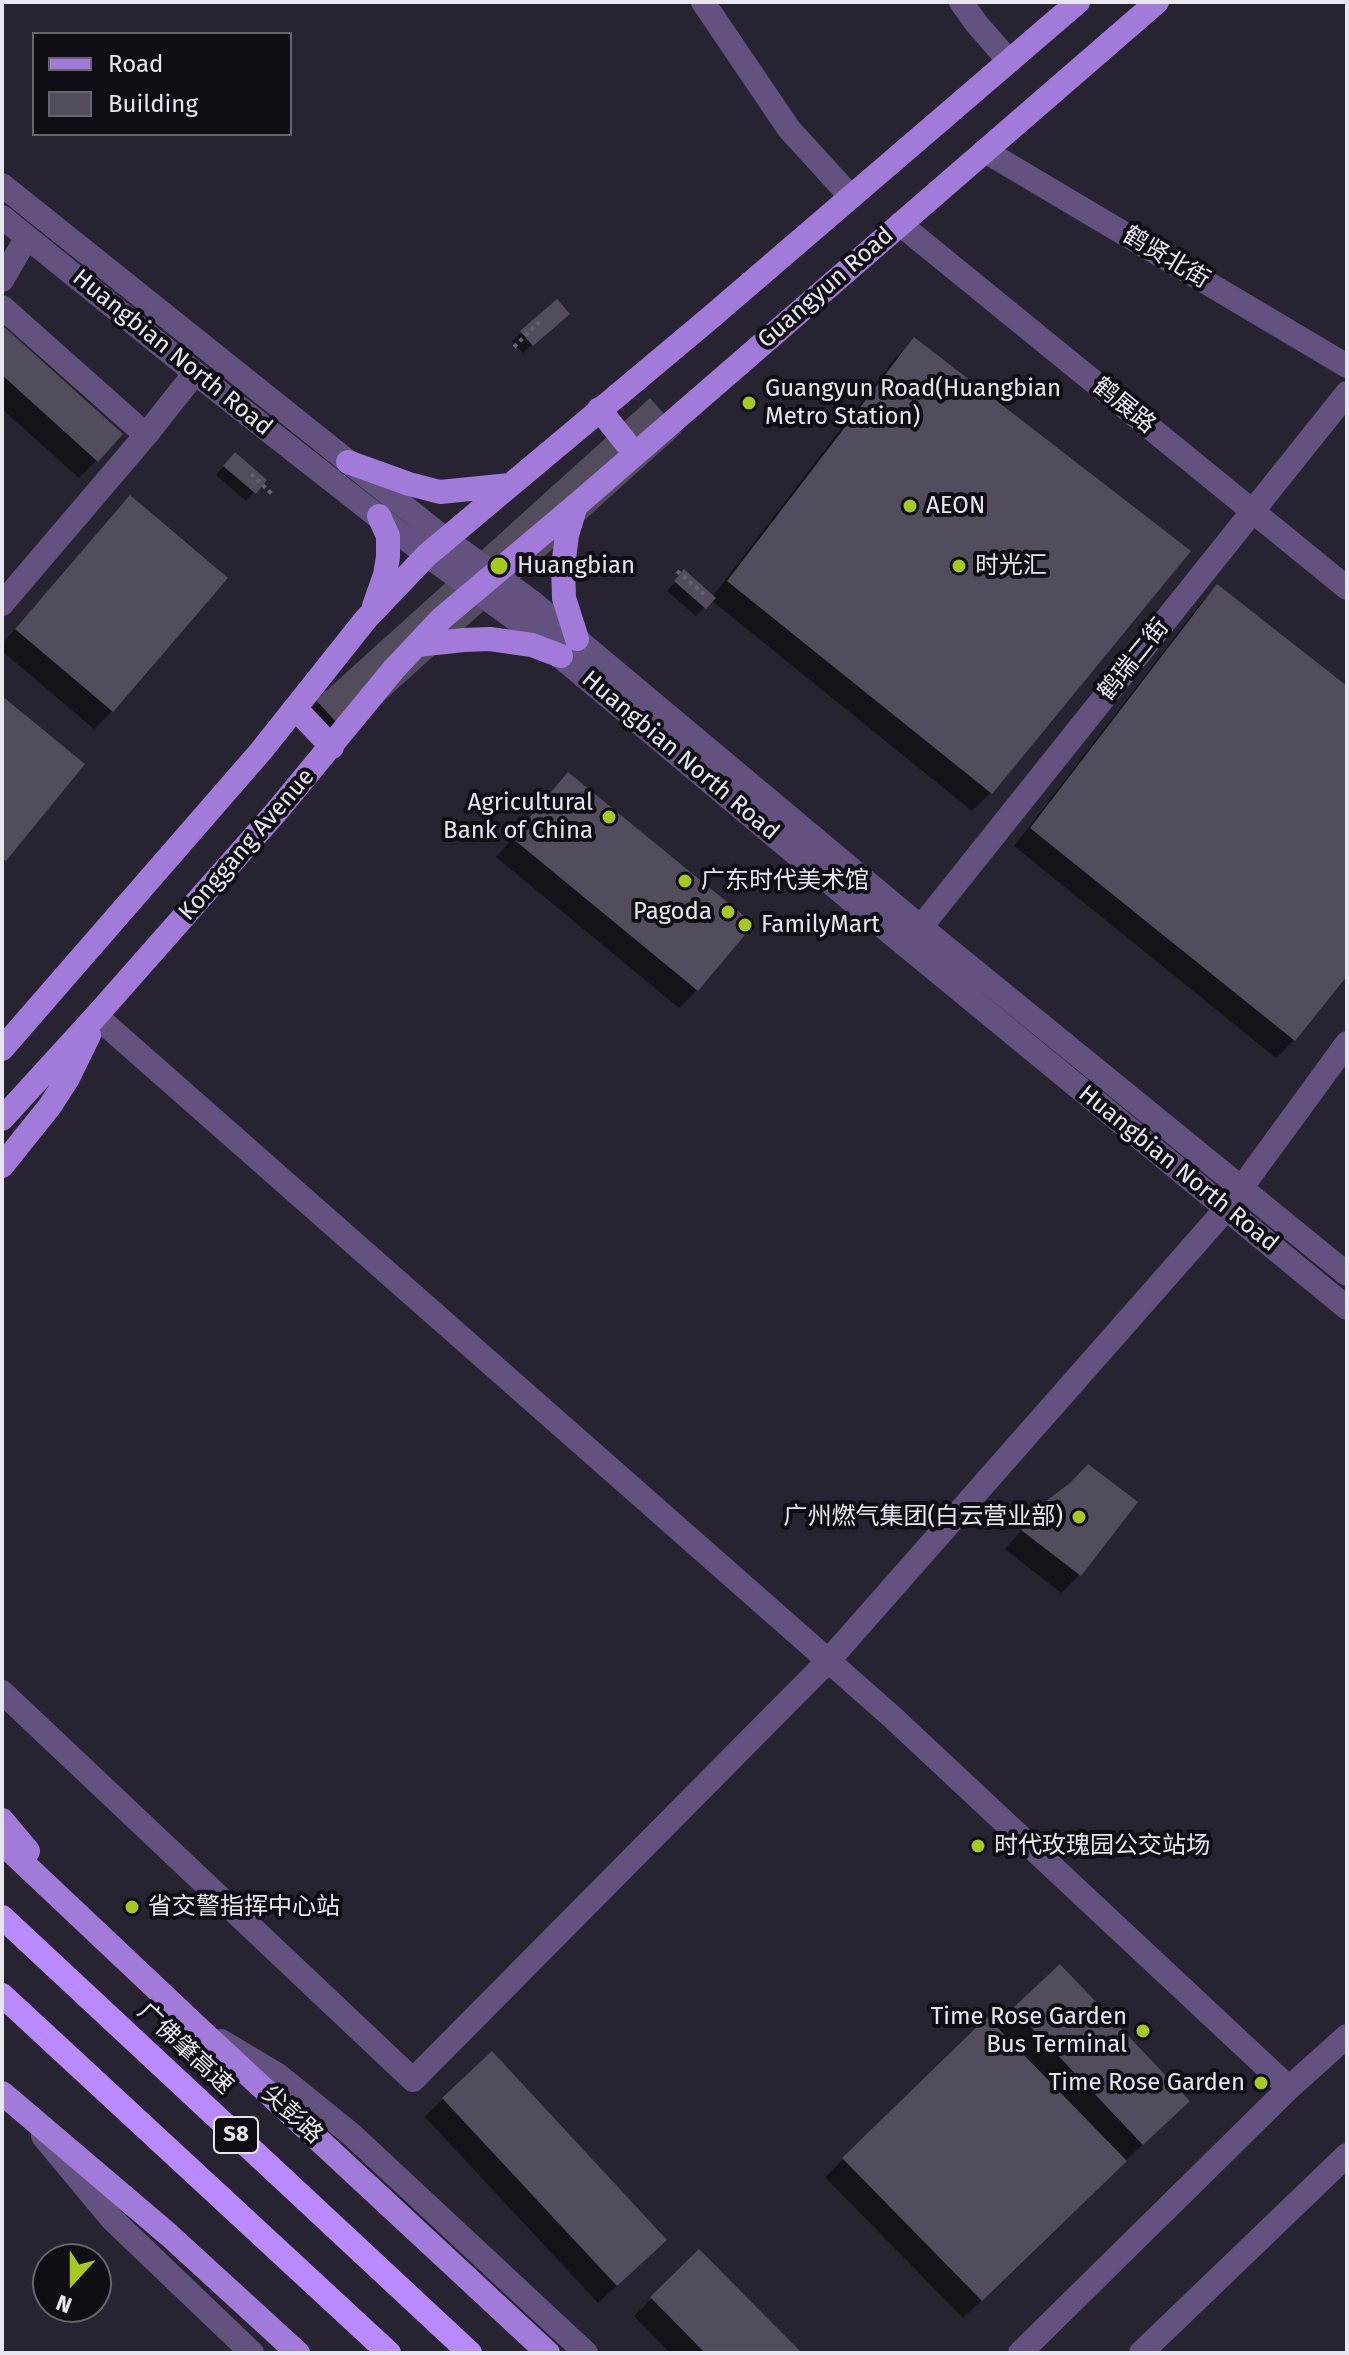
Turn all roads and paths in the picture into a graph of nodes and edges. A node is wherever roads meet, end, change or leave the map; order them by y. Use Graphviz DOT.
graph roads {
  1 [pos="703,2"];
  2 [pos="961,2"];
  3 [pos="1078,2"];
  4 [pos="1157,2"];
  5 [pos="1009,61"];
  6 [pos="985,151"];
  7 [pos="2,185"];
  8 [pos="851,197"];
  9 [pos="2,217"];
  10 [pos="900,224"];
  11 [pos="27,237"];
  12 [pos="2,280"];
  13 [pos="2,307"];
  14 [pos="542,319"];
  15 [pos="514,347"];
  16 [pos="1347,366"];
  17 [pos="195,373"];
  18 [pos="1347,393"];
  19 [pos="599,409"];
  20 [pos="146,435"];
  21 [pos="635,454"];
  22 [pos="348,462"];
  23 [pos="251,474"];
  24 [pos="510,485"];
  25 [pos="272,494"];
  26 [pos="576,505"];
  27 [pos="1253,511"];
  28 [pos="379,516"];
  29 [pos="436,547"];
  30 [pos="677,571"];
  31 [pos="485,582"];
  32 [pos="1347,588"];
  33 [pos="704,594"];
  34 [pos="2,604"];
  35 [pos="372,612"];
  36 [pos="417,645"];
  37 [pos="569,648"];
  38 [pos="295,708"];
  39 [pos="332,747"];
  40 [pos="921,927"];
  41 [pos="59,984"];
  42 [pos="96,1016"];
  43 [pos="2,1025"];
  44 [pos="1347,1043"];
  45 [pos="2,1049"];
  46 [pos="1113,1084"];
  47 [pos="1098,1103"];
  48 [pos="2,1119"];
  49 [pos="2,1166"];
  50 [pos="1242,1188"];
  51 [pos="1226,1209"];
  52 [pos="1347,1274"];
  53 [pos="1347,1308"];
  54 [pos="829,1660"];
  55 [pos="2,1692"];
  56 [pos="2,1820"];
  57 [pos="2,1843"];
  58 [pos="59,1895"];
  59 [pos="2,1917"];
  60 [pos="2,1995"];
  61 [pos="196,2026"];
  62 [pos="1347,2036"];
  63 [pos="1289,2088"];
  64 [pos="2,2093"];
  65 [pos="27,2116"];
  66 [pos="1347,2155"];
  67 [pos="252,2353"];
  68 [pos="298,2353"];
  69 [pos="389,2353"];
  70 [pos="470,2353"];
  71 [pos="548,2353"];
  72 [pos="586,2353"];
  73 [pos="1020,2353"];
  74 [pos="1141,2353"];
  1 -- 8 [label="street"];
  2 -- 5 [label="street"];
  3 -- 5 [label="main road"];
  4 -- 6 [label="main road, Guangyun Road"];
  5 -- 8 [label="main road"];
  6 -- 10 [label="main road, Guangyun Road"];
  6 -- 16 [label="street, 鹤贤北街"];
  7 -- 22 [label="street, Huangbian North Road"];
  8 -- 19 [label="main road"];
  9 -- 11 [label="street, Huangbian North Road"];
  10 -- 21 [label="main road, Guangyun Road"];
  10 -- 27 [label="street, 鹤展路"];
  11 -- 12 [label="street"];
  11 -- 17 [label="street, Huangbian North Road"];
  13 -- 20 [label="street"];
  14 -- 15 [label="path"];
  17 -- 20 [label="street"];
  17 -- 28 [label="street, Huangbian North Road"];
  18 -- 27 [label="street, 鹤瑞二街"];
  19 -- 21 [label="main road"];
  19 -- 24 [label="main road"];
  20 -- 34 [label="street"];
  21 -- 26 [label="main road, Guangyun Road"];
  22 -- 24 [label="main road"];
  22 -- 29 [label="street, Huangbian North Road"];
  23 -- 25 [label="path"];
  24 -- 29 [label="main road"];
  26 -- 31 [label="main road, Guangyun Road"];
  26 -- 37 [label="main road"];
  27 -- 32 [label="street, 鹤展路"];
  27 -- 40 [label="street, 鹤瑞二街"];
  28 -- 29 [label="street, Huangbian North Road"];
  28 -- 35 [label="main road"];
  29 -- 31 [label="street, Huangbian North Road"];
  29 -- 35 [label="main road"];
  30 -- 33 [label="path"];
  31 -- 36 [label="main road, Konggang Avenue"];
  31 -- 37 [label="street, Huangbian North Road"];
  35 -- 38 [label="main road"];
  36 -- 37 [label="main road"];
  36 -- 39 [label="main road, Konggang Avenue"];
  37 -- 40 [label="street, Huangbian North Road"];
  37 -- 47 [label="street, Huangbian North Road"];
  38 -- 39 [label="main road"];
  38 -- 41 [label="main road"];
  39 -- 42 [label="main road, Konggang Avenue"];
  40 -- 46 [label="street, Huangbian North Road"];
  41 -- 43 [label="main road"];
  41 -- 45 [label="main road"];
  42 -- 48 [label="main road, Konggang Avenue"];
  42 -- 49 [label="main road"];
  42 -- 54 [label="street"];
  44 -- 50 [label="street"];
  46 -- 47 [label="street"];
  46 -- 50 [label="street, Huangbian North Road"];
  47 -- 51 [label="street, Huangbian North Road"];
  50 -- 51 [label="street"];
  50 -- 52 [label="street, Huangbian North Road"];
  51 -- 53 [label="street, Huangbian North Road"];
  51 -- 54 [label="street"];
  54 -- 55 [label="street"];
  54 -- 63 [label="street"];
  56 -- 58 [label="main road"];
  57 -- 58 [label="main road, 尖彭路"];
  58 -- 61 [label="main road, 尖彭路"];
  59 -- 70 [label="highway, 广佛肇高速 / S8"];
  60 -- 69 [label="highway, S8"];
  61 -- 71 [label="main road, 尖彭路"];
  61 -- 72 [label="street"];
  62 -- 63 [label="street"];
  63 -- 73 [label="street"];
  64 -- 65 [label="main road"];
  65 -- 67 [label="street"];
  65 -- 68 [label="main road"];
  66 -- 74 [label="street"];
}
